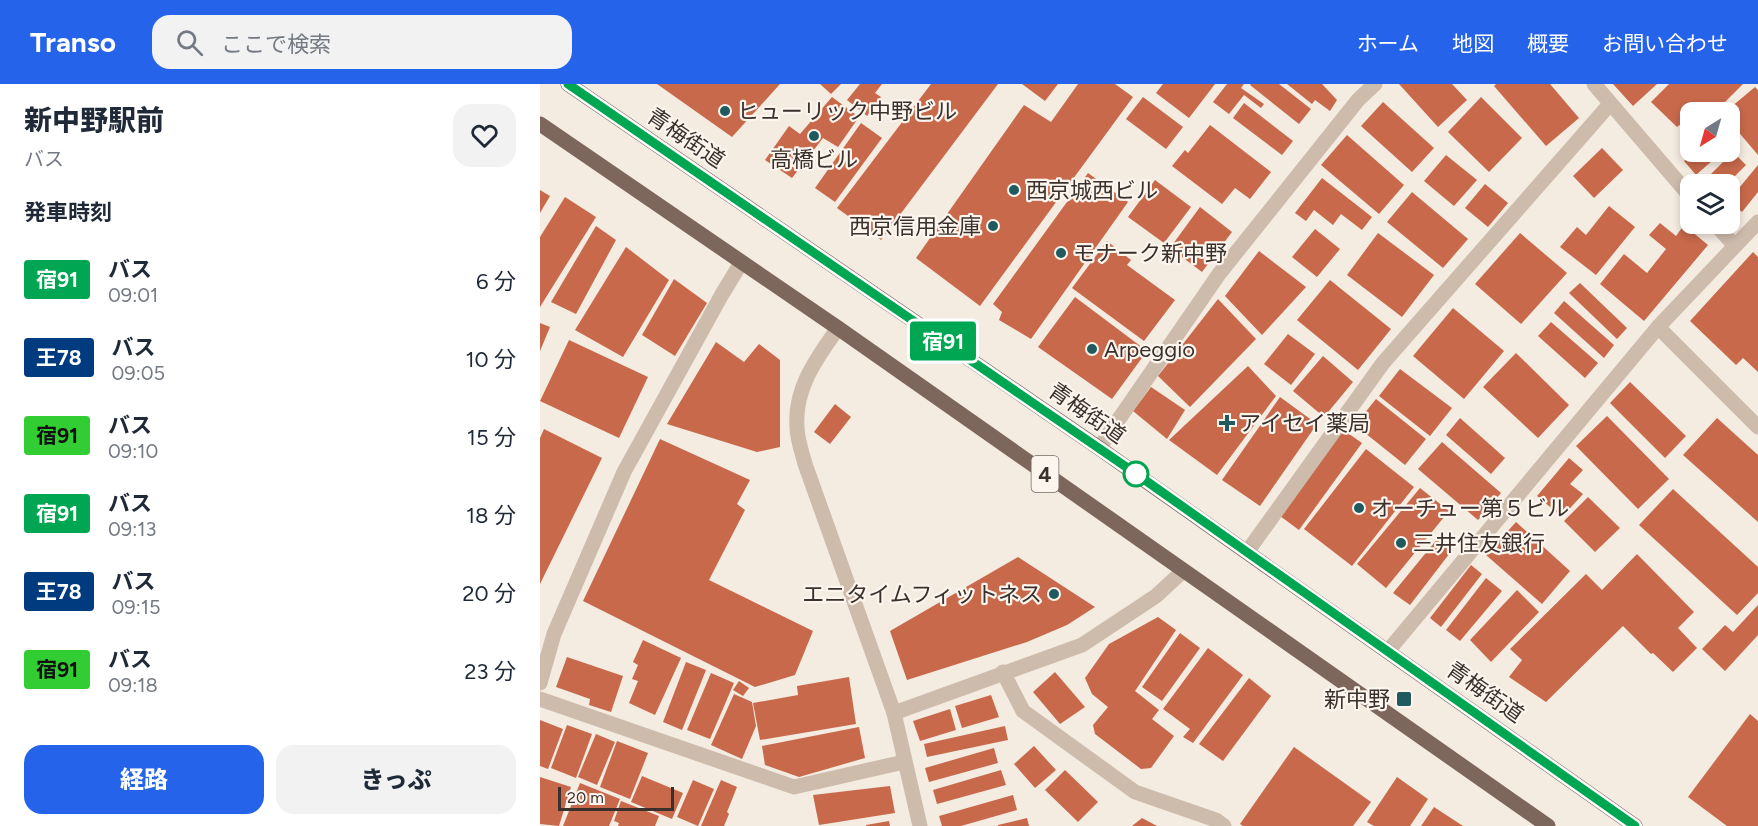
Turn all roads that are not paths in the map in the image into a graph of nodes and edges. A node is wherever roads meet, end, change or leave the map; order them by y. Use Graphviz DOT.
graph roads {
  1 [pos="568,84"];
  2 [pos="1375,84"];
  3 [pos="1594,84"];
  4 [pos="1610,104"];
  5 [pos="540,124"];
  6 [pos="1680,184"];
  7 [pos="1758,222"];
  8 [pos="1724,234"];
  9 [pos="1735,246"];
  10 [pos="741,263"];
  11 [pos="1658,327"];
  12 [pos="838,328"];
  13 [pos="1758,427"];
  14 [pos="1099,448"];
  15 [pos="1247,552"];
  16 [pos="1183,571"];
  17 [pos="1388,651"];
  18 [pos="1003,672"];
  19 [pos="540,683"];
  20 [pos="540,699"];
  21 [pos="894,713"];
  22 [pos="904,762"];
  23 [pos="920,826"];
  24 [pos="1224,826"];
  25 [pos="1548,826"];
  26 [pos="1635,826"];
  1 -- 14 [label="main road, 青梅街道 / 4"];
  2 -- 14 [label="street"];
  3 -- 4 [label="street"];
  4 -- 6 [label="street"];
  4 -- 15 [label="street"];
  5 -- 10 [label="main road, 4"];
  7 -- 9 [label="street"];
  8 -- 9 [label="street"];
  9 -- 11 [label="street"];
  10 -- 12 [label="main road, 4"];
  10 -- 19 [label="street"];
  11 -- 13 [label="street"];
  11 -- 17 [label="street"];
  12 -- 16 [label="main road, 4"];
  12 -- 21 [label="street"];
  14 -- 15 [label="main road, 青梅街道 / 4"];
  15 -- 17 [label="main road, 青梅街道 / 4"];
  16 -- 18 [label="street"];
  16 -- 25 [label="main road, 4"];
  17 -- 26 [label="main road, 青梅街道 / 4"];
  18 -- 21 [label="street"];
  18 -- 24 [label="street"];
  20 -- 22 [label="street"];
  21 -- 22 [label="street"];
  22 -- 23 [label="street"];
}
